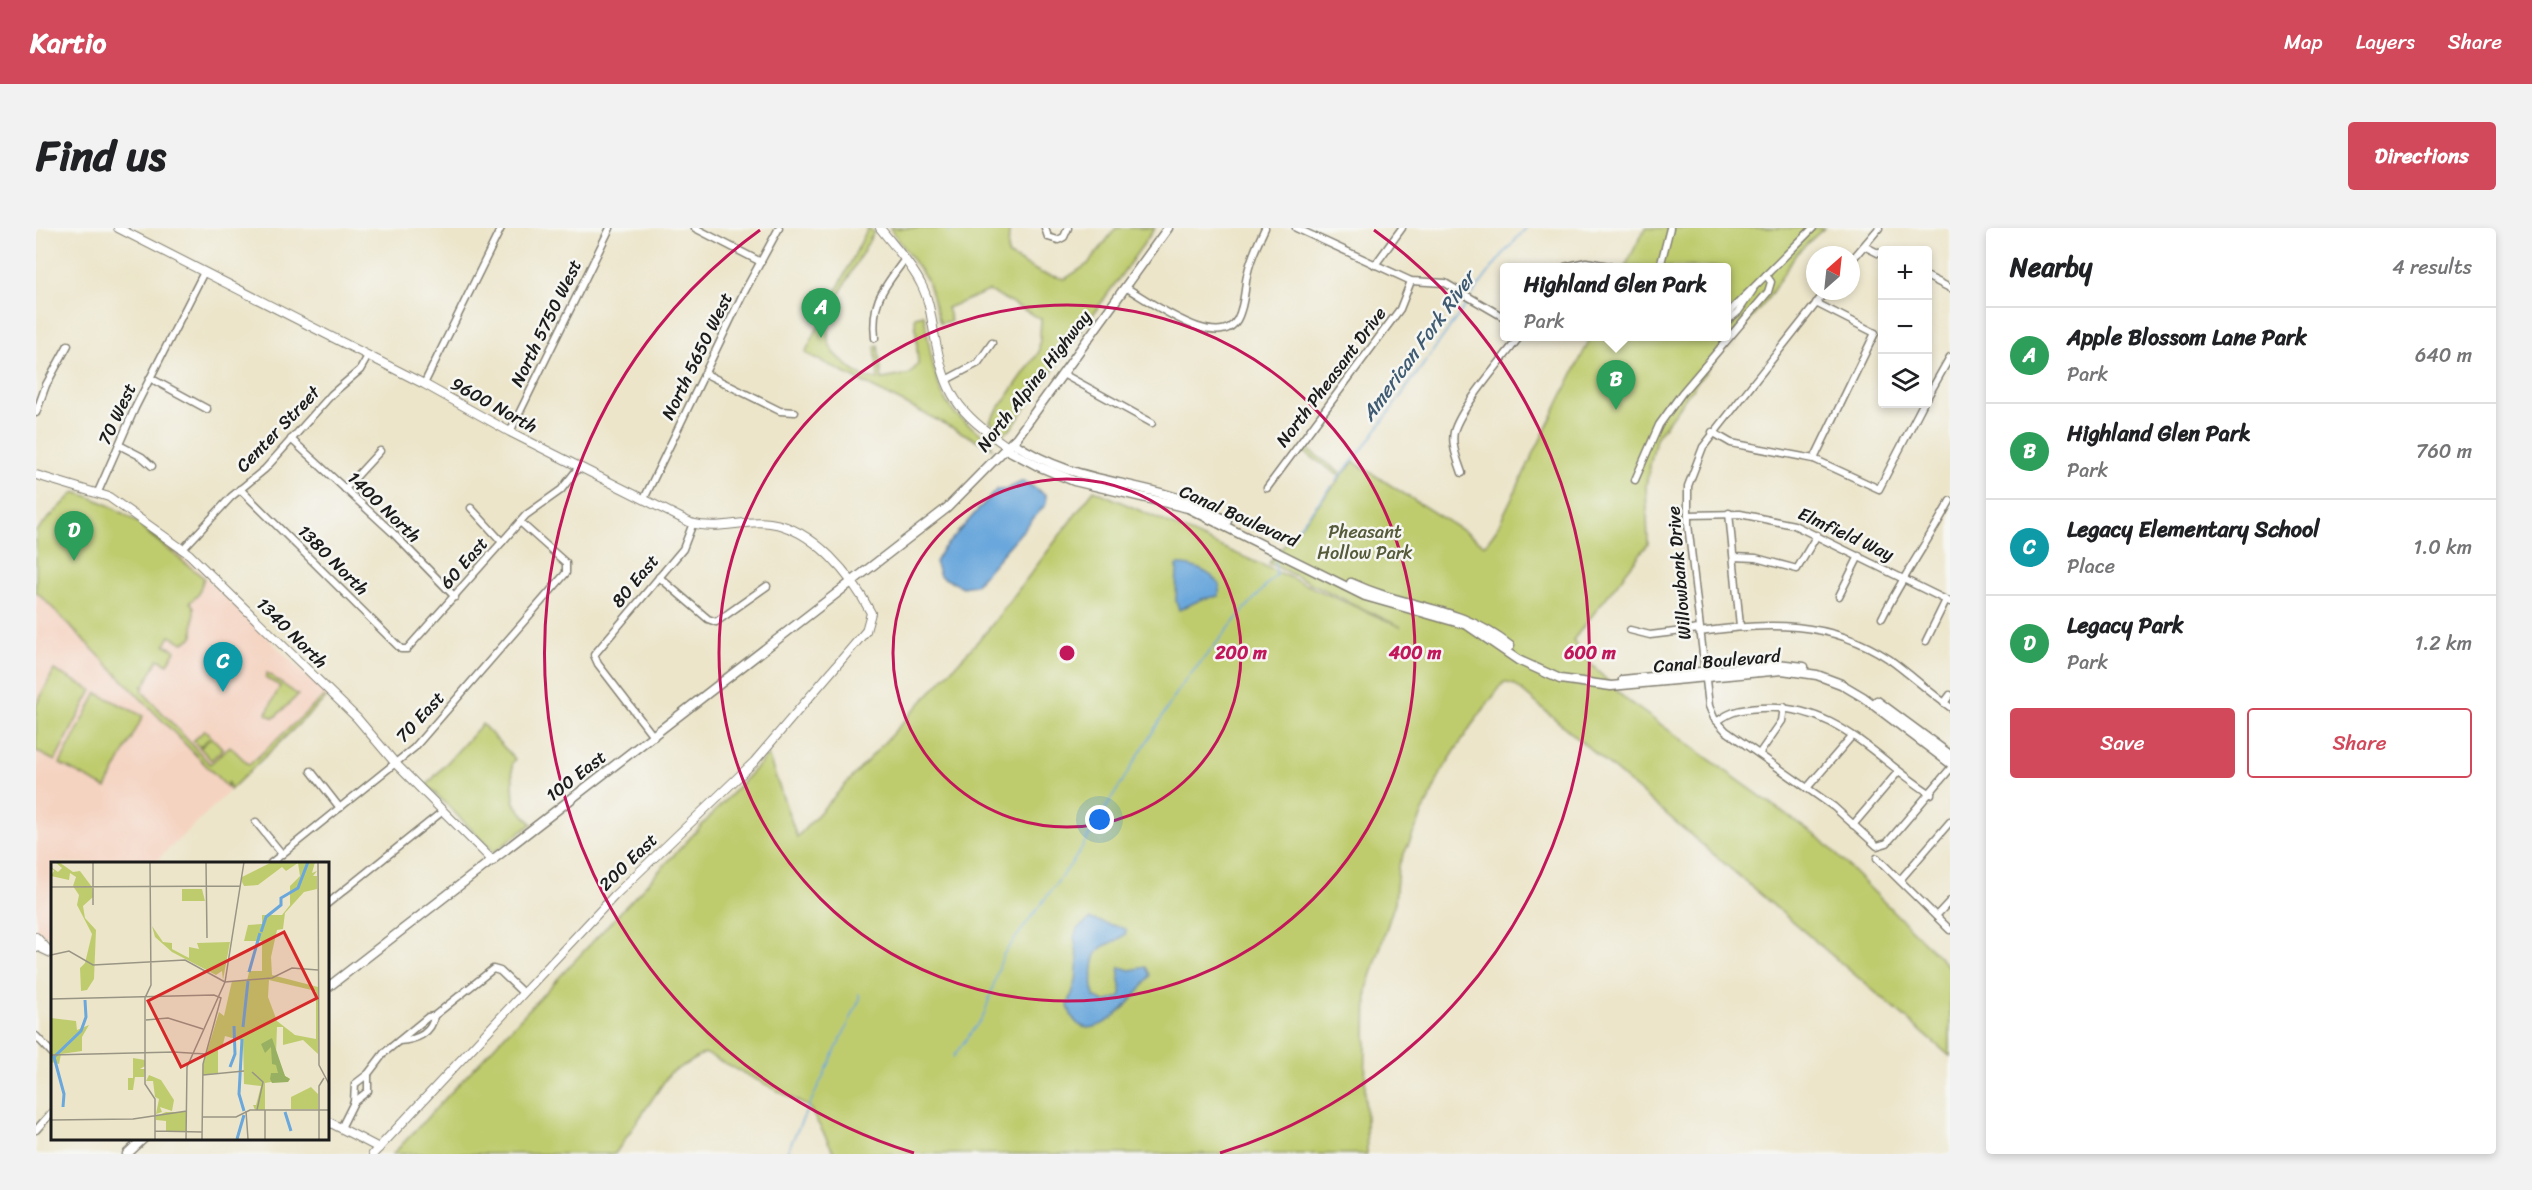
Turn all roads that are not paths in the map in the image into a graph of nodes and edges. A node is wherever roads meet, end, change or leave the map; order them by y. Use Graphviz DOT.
graph roads {
  1 [pos="118,228"];
  2 [pos="501,228"];
  3 [pos="610,228"];
  4 [pos="696,228"];
  5 [pos="779,228"];
  6 [pos="880,228"];
  7 [pos="1045,228"];
  8 [pos="1068,228"];
  9 [pos="1168,228"];
  10 [pos="1265,228"];
  11 [pos="1296,228"];
  12 [pos="1402,228"];
  13 [pos="1670,228"];
  14 [pos="1813,228"];
  15 [pos="1879,228"];
  16 [pos="1864,246"];
  17 [pos="1860,251"];
  18 [pos="1878,253"];
  19 [pos="1664,255"];
  20 [pos="905,259"];
  21 [pos="761,262"];
  22 [pos="1661,263"];
  23 [pos="1665,263"];
  24 [pos="1374,265"];
  25 [pos="204,272"];
  26 [pos="1766,275"];
  27 [pos="1932,279"];
  28 [pos="1411,280"];
  29 [pos="1125,287"];
  30 [pos="1950,288"];
  31 [pos="1753,289"];
  32 [pos="1818,300"];
  33 [pos="1816,303"];
  34 [pos="1731,310"];
  35 [pos="1500,315"];
  36 [pos="1731,317"];
  37 [pos="1731,335"];
  38 [pos="875,338"];
  39 [pos="1516,341"];
  40 [pos="1726,341"];
  41 [pos="992,344"];
  42 [pos="68,345"];
  43 [pos="368,356"];
  44 [pos="1950,357"];
  45 [pos="706,374"];
  46 [pos="1063,374"];
  47 [pos="150,378"];
  48 [pos="945,380"];
  49 [pos="424,384"];
  50 [pos="1932,389"];
  51 [pos="1921,408"];
  52 [pos="207,409"];
  53 [pos="795,412"];
  54 [pos="36,413"];
  55 [pos="1152,423"];
  56 [pos="510,432"];
  57 [pos="1712,432"];
  58 [pos="291,439"];
  59 [pos="119,445"];
  60 [pos="1009,446"];
  61 [pos="380,451"];
  62 [pos="1814,459"];
  63 [pos="152,466"];
  64 [pos="579,467"];
  65 [pos="1462,473"];
  66 [pos="36,475"];
  67 [pos="1635,480"];
  68 [pos="1267,488"];
  69 [pos="240,489"];
  70 [pos="345,489"];
  71 [pos="98,492"];
  72 [pos="644,499"];
  73 [pos="1950,501"];
  74 [pos="471,508"];
  75 [pos="1729,513"];
  76 [pos="1688,515"];
  77 [pos="520,522"];
  78 [pos="693,523"];
  79 [pos="1817,535"];
  80 [pos="502,542"];
  81 [pos="183,549"];
  82 [pos="1859,556"];
  83 [pos="1734,557"];
  84 [pos="659,577"];
  85 [pos="1903,578"];
  86 [pos="767,586"];
  87 [pos="849,587"];
  88 [pos="1839,596"];
  89 [pos="455,597"];
  90 [pos="1948,601"];
  91 [pos="1882,618"];
  92 [pos="1740,626"];
  93 [pos="1630,630"];
  94 [pos="1699,631"];
  95 [pos="1926,641"];
  96 [pos="407,649"];
  97 [pos="1705,674"];
  98 [pos="1950,695"];
  99 [pos="1944,703"];
  100 [pos="1784,707"];
  101 [pos="1950,707"];
  102 [pos="1718,721"];
  103 [pos="1852,736"];
  104 [pos="654,737"];
  105 [pos="1759,754"];
  106 [pos="1950,755"];
  107 [pos="1950,763"];
  108 [pos="396,764"];
  109 [pos="1950,769"];
  110 [pos="311,771"];
  111 [pos="1898,772"];
  112 [pos="1807,788"];
  113 [pos="1931,794"];
  114 [pos="340,808"];
  115 [pos="443,811"];
  116 [pos="256,822"];
  117 [pos="1949,824"];
  118 [pos="1853,825"];
  119 [pos="282,854"];
  120 [pos="1877,858"];
  121 [pos="493,861"];
  122 [pos="272,862"];
  123 [pos="1900,880"];
  124 [pos="1950,901"];
  125 [pos="328,903"];
  126 [pos="1936,916"];
  127 [pos="1950,930"];
  128 [pos="36,937"];
  129 [pos="36,946"];
  130 [pos="51,952"];
  131 [pos="328,987"];
  132 [pos="523,993"];
  133 [pos="434,1016"];
  134 [pos="36,1036"];
  135 [pos="399,1041"];
  136 [pos="51,1052"];
  137 [pos="368,1074"];
  138 [pos="354,1102"];
  139 [pos="51,1113"];
  140 [pos="328,1122"];
  141 [pos="341,1128"];
  142 [pos="36,1130"];
  143 [pos="142,1139"];
  144 [pos="376,1151"];
  145 [pos="127,1154"];
  1 -- 25 [label="street, 9600 North"];
  2 -- 49 [label="street"];
  3 -- 56 [label="street, North 5750 West"];
  4 -- 21 [label="street"];
  5 -- 21 [label="street, North 5650 West"];
  6 -- 20 [label="street"];
  7 -- 8 [label="street"];
  9 -- 29 [label="main road, North Alpine Highway"];
  10 -- 29 [label="street"];
  11 -- 24 [label="street"];
  12 -- 24 [label="street"];
  13 -- 19 [label="street"];
  14 -- 26 [label="street"];
  15 -- 16 [label="street"];
  16 -- 17 [label="street"];
  16 -- 18 [label="street"];
  19 -- 22 [label="street"];
  19 -- 23 [label="street"];
  20 -- 38 [label="street"];
  20 -- 48 [label="street"];
  21 -- 45 [label="street, North 5650 West"];
  24 -- 28 [label="street"];
  25 -- 43 [label="street, 9600 North"];
  25 -- 47 [label="street, 70 West"];
  26 -- 31 [label="street"];
  26 -- 37 [label="street"];
  27 -- 30 [label="street"];
  28 -- 35 [label="street"];
  28 -- 68 [label="street, North Pheasant Drive"];
  29 -- 46 [label="main road, North Alpine Highway"];
  31 -- 34 [label="street"];
  31 -- 36 [label="street"];
  32 -- 33 [label="street, Willowbank Drive"];
  33 -- 57 [label="street, Willowbank Drive"];
  33 -- 62 [label="street"];
  39 -- 65 [label="street"];
  40 -- 67 [label="street"];
  41 -- 48 [label="street"];
  42 -- 54 [label="street"];
  43 -- 49 [label="street, 9600 North"];
  43 -- 58 [label="street, Center Street"];
  44 -- 50 [label="street"];
  45 -- 53 [label="street"];
  45 -- 72 [label="street, North 5650 West"];
  46 -- 55 [label="street"];
  46 -- 60 [label="main road, North Alpine Highway"];
  47 -- 52 [label="street"];
  47 -- 59 [label="street, 70 West"];
  48 -- 60 [label="street"];
  49 -- 56 [label="street, 9600 North"];
  51 -- 62 [label="street"];
  56 -- 64 [label="street, 9600 North"];
  57 -- 62 [label="street"];
  57 -- 76 [label="street, Willowbank Drive"];
  58 -- 69 [label="street, Center Street"];
  58 -- 70 [label="street, 1400 North"];
  59 -- 63 [label="street"];
  59 -- 71 [label="street, 70 West"];
  60 -- 87 [label="main road, North Alpine Highway"];
  60 -- 97 [label="main road, Canal Boulevard"];
  61 -- 70 [label="street"];
  64 -- 72 [label="street, 9600 North"];
  64 -- 77 [label="street, 60 East"];
  66 -- 71 [label="street, 1340 North"];
  69 -- 81 [label="street, Center Street"];
  69 -- 96 [label="street, 1380 North"];
  70 -- 89 [label="street, 1400 North"];
  71 -- 81 [label="street, 1340 North"];
  72 -- 78 [label="street, 9600 North"];
  73 -- 85 [label="street"];
  74 -- 80 [label="street"];
  75 -- 76 [label="street, Elmfield Way"];
  75 -- 79 [label="street, Elmfield Way"];
  75 -- 83 [label="street"];
  76 -- 94 [label="street, Willowbank Drive"];
  77 -- 80 [label="street, 60 East"];
  77 -- 108 [label="street, 70 East"];
  78 -- 84 [label="street, 80 East"];
  78 -- 87 [label="street, 9600 North"];
  79 -- 82 [label="street, Elmfield Way"];
  79 -- 83 [label="street"];
  80 -- 89 [label="street, 60 East"];
  81 -- 108 [label="street, 1340 North"];
  82 -- 85 [label="street, Elmfield Way"];
  82 -- 88 [label="street"];
  83 -- 92 [label="street"];
  84 -- 86 [label="street"];
  84 -- 104 [label="street, 80 East"];
  85 -- 90 [label="street, Elmfield Way"];
  85 -- 91 [label="street"];
  87 -- 104 [label="main road, 100 East"];
  87 -- 132 [label="street, 200 East"];
  89 -- 96 [label="street, 60 East"];
  90 -- 95 [label="street"];
  92 -- 94 [label="street"];
  92 -- 99 [label="street"];
  93 -- 94 [label="street"];
  94 -- 97 [label="street, Willowbank Drive"];
  97 -- 102 [label="street, Willowbank Drive"];
  97 -- 106 [label="main road, Canal Boulevard"];
  97 -- 107 [label="main road, Canal Boulevard"];
  98 -- 99 [label="street"];
  99 -- 101 [label="street"];
  100 -- 102 [label="street"];
  100 -- 103 [label="street"];
  100 -- 105 [label="street"];
  102 -- 105 [label="street, Willowbank Drive"];
  103 -- 111 [label="street"];
  103 -- 112 [label="street"];
  104 -- 121 [label="main road, 100 East"];
  105 -- 112 [label="street, Willowbank Drive"];
  108 -- 114 [label="street, 70 East"];
  108 -- 115 [label="street, 1340 North"];
  109 -- 113 [label="street"];
  110 -- 114 [label="street"];
  111 -- 113 [label="street"];
  111 -- 118 [label="street"];
  112 -- 118 [label="street, Willowbank Drive"];
  113 -- 118 [label="street, Willowbank Drive"];
  114 -- 119 [label="street, 70 East"];
  115 -- 121 [label="street, 1340 North"];
  115 -- 125 [label="street"];
  116 -- 119 [label="street"];
  117 -- 123 [label="street"];
  119 -- 122 [label="street, 70 East"];
  120 -- 123 [label="street"];
  121 -- 131 [label="main road, 100 East"];
  123 -- 126 [label="street"];
  124 -- 126 [label="street"];
  126 -- 127 [label="street"];
  128 -- 130 [label="street"];
  129 -- 130 [label="street"];
  132 -- 133 [label="street"];
  132 -- 144 [label="street, 200 East"];
  133 -- 135 [label="street"];
  133 -- 135 [label="street"];
  134 -- 136 [label="street"];
  135 -- 137 [label="street"];
  137 -- 138 [label="street"];
  137 -- 138 [label="street"];
  138 -- 141 [label="street"];
  139 -- 142 [label="street"];
  140 -- 141 [label="street"];
  141 -- 144 [label="street"];
  143 -- 145 [label="main road"];
}
